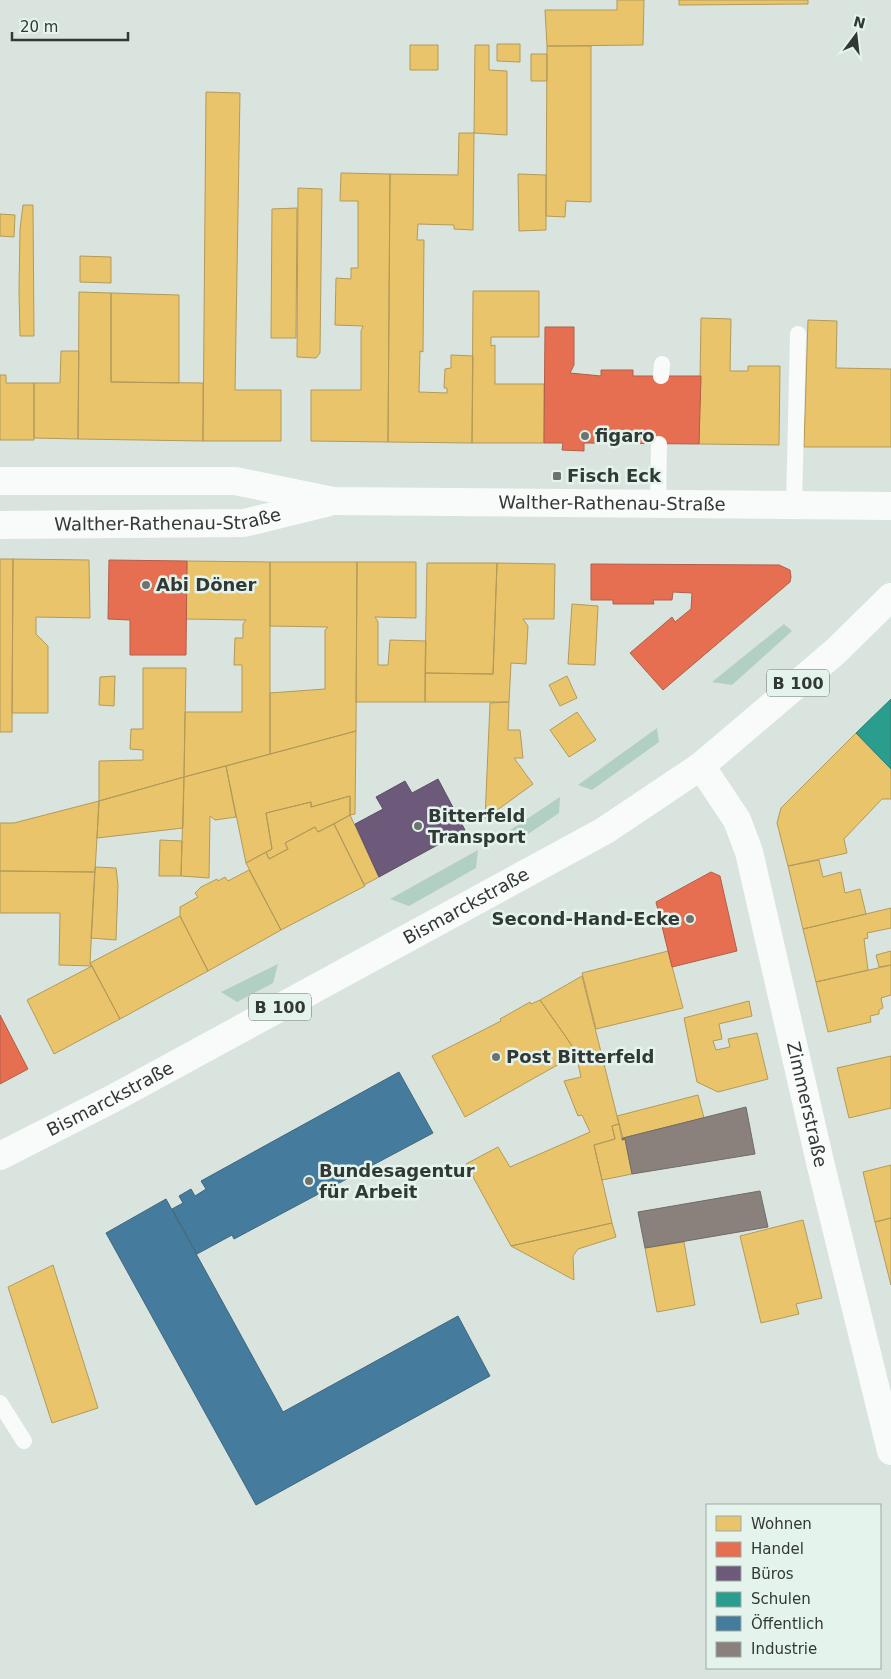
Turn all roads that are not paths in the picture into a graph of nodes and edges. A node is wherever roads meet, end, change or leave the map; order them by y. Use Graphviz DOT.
graph roads {
  1 [pos="798,334"];
  2 [pos="659,444"];
  3 [pos="0,481"];
  4 [pos="333,501"];
  5 [pos="658,505"];
  6 [pos="794,506"];
  7 [pos="891,506"];
  8 [pos="0,525"];
  9 [pos="891,597"];
  10 [pos="701,766"];
  11 [pos="0,1156"];
  12 [pos="0,1403"];
  13 [pos="24,1441"];
  14 [pos="891,1451"];
  1 -- 6 [label="lane"];
  2 -- 5 [label="lane"];
  3 -- 4 [label="street, Walther-Rathenau-Straße"];
  4 -- 5 [label="street, Walther-Rathenau-Straße"];
  4 -- 8 [label="street, Walther-Rathenau-Straße"];
  5 -- 6 [label="street, Walther-Rathenau-Straße"];
  6 -- 7 [label="street, Walther-Rathenau-Straße"];
  9 -- 10 [label="street, Bismarckstraße / B 100"];
  10 -- 11 [label="street, Bismarckstraße / B 100"];
  10 -- 14 [label="street, Zimmerstraße"];
  12 -- 13 [label="lane"];
}
